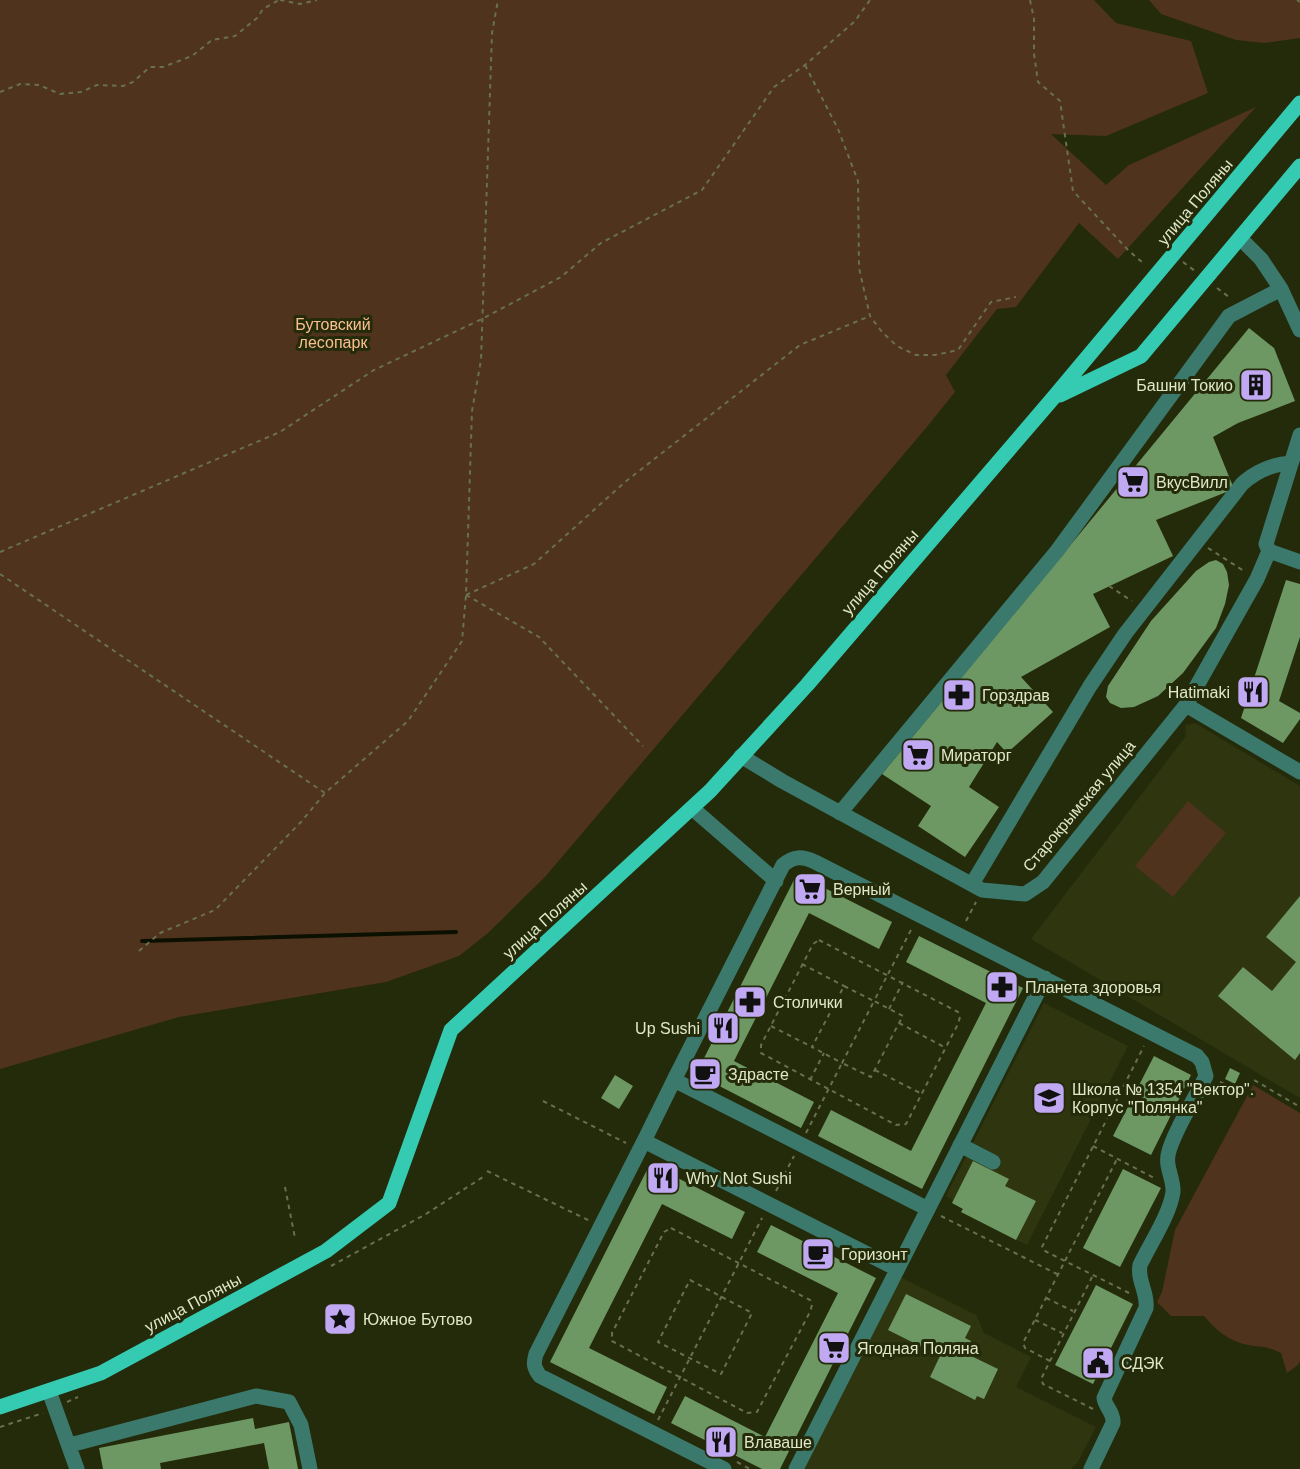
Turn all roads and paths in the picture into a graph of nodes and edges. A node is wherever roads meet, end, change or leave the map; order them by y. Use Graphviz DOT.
graph roads {
  1 [pos="279,0"];
  2 [pos="317,0"];
  3 [pos="498,0"];
  4 [pos="870,0"];
  5 [pos="1030,0"];
  6 [pos="805,65"];
  7 [pos="0,92"];
  8 [pos="1300,103"];
  9 [pos="1300,166"];
  10 [pos="1240,238"];
  11 [pos="1142,262"];
  12 [pos="1281,289"];
  13 [pos="1016,297"];
  14 [pos="870,316"];
  15 [pos="482,319"];
  16 [pos="1300,330"];
  17 [pos="1054,397"];
  18 [pos="1300,435"];
  19 [pos="1291,463"];
  20 [pos="1198,541"];
  21 [pos="1269,551"];
  22 [pos="0,552"];
  23 [pos="1300,562"];
  24 [pos="0,574"];
  25 [pos="1257,579"];
  26 [pos="1109,586"];
  27 [pos="466,595"];
  28 [pos="1145,608"];
  29 [pos="1186,705"];
  30 [pos="643,746"];
  31 [pos="741,756"];
  32 [pos="1300,772"];
  33 [pos="325,793"];
  34 [pos="692,808"];
  35 [pos="840,813"];
  36 [pos="776,881"];
  37 [pos="972,884"];
  38 [pos="908,924"];
  39 [pos="918,929"];
  40 [pos="910,931"];
  41 [pos="139,951"];
  42 [pos="802,964"];
  43 [pos="888,974"];
  44 [pos="1045,978"];
  45 [pos="903,982"];
  46 [pos="844,986"];
  47 [pos="874,1001"];
  48 [pos="889,1009"];
  49 [pos="899,1023"];
  50 [pos="771,1026"];
  51 [pos="1151,1032"];
  52 [pos="812,1047"];
  53 [pos="946,1048"];
  54 [pos="824,1053"];
  55 [pos="842,1063"];
  56 [pos="875,1070"];
  57 [pos="1206,1076"];
  58 [pos="674,1080"];
  59 [pos="810,1080"];
  60 [pos="829,1090"];
  61 [pos="922,1094"];
  62 [pos="543,1101"];
  63 [pos="1300,1107"];
  64 [pos="800,1144"];
  65 [pos="641,1145"];
  66 [pos="960,1145"];
  67 [pos="1093,1146"];
  68 [pos="1117,1159"];
  69 [pos="993,1162"];
  70 [pos="487,1171"];
  71 [pos="483,1177"];
  72 [pos="285,1187"];
  73 [pos="1172,1187"];
  74 [pos="769,1204"];
  75 [pos="928,1209"];
  76 [pos="600,1226"];
  77 [pos="295,1238"];
  78 [pos="1065,1261"];
  79 [pos="739,1262"];
  80 [pos="326,1268"];
  81 [pos="897,1269"];
  82 [pos="1058,1275"];
  83 [pos="1093,1275"];
  84 [pos="722,1297"];
  85 [pos="1046,1298"];
  86 [pos="1147,1302"];
  87 [pos="1074,1311"];
  88 [pos="1035,1320"];
  89 [pos="1063,1334"];
  90 [pos="690,1358"];
  91 [pos="1050,1361"];
  92 [pos="680,1378"];
  93 [pos="49,1391"];
  94 [pos="0,1407"];
  95 [pos="659,1417"];
  96 [pos="1113,1419"];
  97 [pos="70,1445"];
  98 [pos="727,1464"];
  99 [pos="77,1469"];
  100 [pos="310,1469"];
  101 [pos="750,1469"];
  102 [pos="796,1469"];
  103 [pos="1091,1469"];
  1 -- 2 [label="path"];
  1 -- 7 [label="path"];
  3 -- 15 [label="path"];
  4 -- 6 [label="path"];
  5 -- 11 [label="path"];
  6 -- 14 [label="path"];
  6 -- 15 [label="path"];
  8 -- 17 [label="main road, улица Поляны"];
  9 -- 10 [label="main road"];
  10 -- 12 [label="street"];
  10 -- 17 [label="main road"];
  12 -- 16 [label="street"];
  12 -- 35 [label="street"];
  13 -- 14 [label="path"];
  14 -- 27 [label="path"];
  15 -- 22 [label="path"];
  15 -- 27 [label="path"];
  17 -- 31 [label="main road, улица Поляны"];
  18 -- 19 [label="street"];
  19 -- 20 [label="street"];
  19 -- 21 [label="street"];
  20 -- 25 [label="path"];
  20 -- 28 [label="street"];
  21 -- 23 [label="street"];
  21 -- 25 [label="street, Старокрымская улица"];
  24 -- 33 [label="path"];
  25 -- 29 [label="street, Старокрымская улица"];
  26 -- 28 [label="path"];
  27 -- 30 [label="path"];
  27 -- 33 [label="path"];
  28 -- 37 [label="street"];
  29 -- 32 [label="street"];
  29 -- 37 [label="street, Старокрымская улица"];
  31 -- 34 [label="main road, улица Поляны"];
  31 -- 35 [label="street, Старокрымская улица"];
  33 -- 41 [label="path"];
  34 -- 36 [label="street"];
  34 -- 93 [label="main road, улица Поляны"];
  35 -- 37 [label="street, Старокрымская улица"];
  36 -- 44 [label="street"];
  36 -- 58 [label="street"];
  38 -- 39 [label="path"];
  40 -- 43 [label="path"];
  42 -- 43 [label="path"];
  42 -- 46 [label="path"];
  42 -- 50 [label="path"];
  43 -- 45 [label="path"];
  43 -- 47 [label="path"];
  44 -- 51 [label="street"];
  44 -- 66 [label="street"];
  45 -- 48 [label="path"];
  45 -- 53 [label="path"];
  46 -- 47 [label="path"];
  46 -- 52 [label="path"];
  47 -- 48 [label="path"];
  47 -- 55 [label="path"];
  48 -- 49 [label="path"];
  49 -- 53 [label="path"];
  49 -- 56 [label="path"];
  50 -- 52 [label="path"];
  50 -- 59 [label="path"];
  51 -- 57 [label="street"];
  51 -- 67 [label="path"];
  52 -- 54 [label="path"];
  53 -- 61 [label="path"];
  54 -- 55 [label="path"];
  54 -- 59 [label="path"];
  55 -- 56 [label="path"];
  55 -- 60 [label="path"];
  56 -- 61 [label="path"];
  57 -- 63 [label="path"];
  57 -- 73 [label="street"];
  58 -- 64 [label="street"];
  58 -- 65 [label="street"];
  59 -- 60 [label="path"];
  60 -- 61 [label="path"];
  60 -- 64 [label="path"];
  62 -- 65 [label="path"];
  64 -- 74 [label="path"];
  64 -- 75 [label="street"];
  65 -- 74 [label="street"];
  65 -- 76 [label="street"];
  66 -- 69 [label="street"];
  66 -- 75 [label="street"];
  67 -- 68 [label="path"];
  67 -- 78 [label="path"];
  68 -- 73 [label="path"];
  68 -- 78 [label="path"];
  70 -- 76 [label="path"];
  71 -- 80 [label="path"];
  72 -- 77 [label="path"];
  73 -- 86 [label="street"];
  74 -- 79 [label="path"];
  74 -- 81 [label="street"];
  75 -- 81 [label="street"];
  75 -- 82 [label="path"];
  76 -- 98 [label="street"];
  78 -- 82 [label="path"];
  78 -- 83 [label="path"];
  79 -- 84 [label="path"];
  79 -- 92 [label="path"];
  79 -- 92 [label="path"];
  81 -- 102 [label="street"];
  82 -- 85 [label="path"];
  83 -- 86 [label="path"];
  83 -- 87 [label="path"];
  84 -- 90 [label="path"];
  84 -- 90 [label="path"];
  84 -- 90 [label="path"];
  85 -- 87 [label="path"];
  85 -- 88 [label="path"];
  86 -- 96 [label="street"];
  87 -- 89 [label="path"];
  88 -- 89 [label="path"];
  88 -- 91 [label="path"];
  89 -- 91 [label="path"];
  90 -- 92 [label="path"];
  91 -- 96 [label="path"];
  92 -- 95 [label="path"];
  93 -- 94 [label="main road, улица Поляны"];
  93 -- 97 [label="street"];
  96 -- 103 [label="street"];
  97 -- 99 [label="street"];
  97 -- 100 [label="street"];
  98 -- 101 [label="path"];
}
